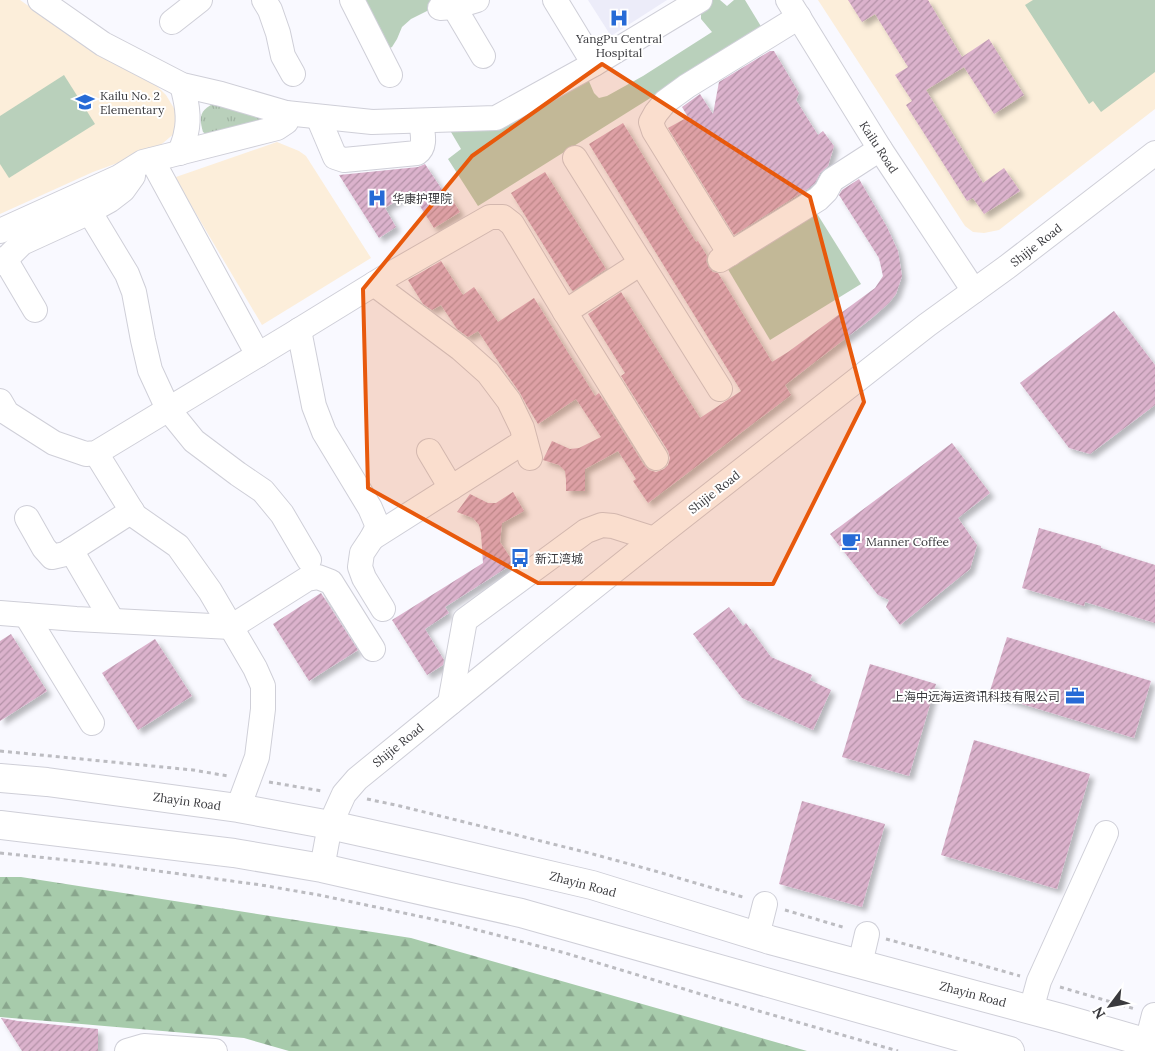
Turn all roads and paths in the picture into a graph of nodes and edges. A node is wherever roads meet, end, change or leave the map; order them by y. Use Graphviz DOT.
graph roads {
  1 [pos="40,0"];
  2 [pos="200,0"];
  3 [pos="352,0"];
  4 [pos="477,0"];
  5 [pos="555,0"];
  6 [pos="700,0"];
  7 [pos="273,3"];
  8 [pos="793,9"];
  9 [pos="172,22"];
  10 [pos="483,56"];
  11 [pos="594,64"];
  12 [pos="293,74"];
  13 [pos="390,75"];
  14 [pos="182,84"];
  15 [pos="286,113"];
  16 [pos="318,117"];
  17 [pos="421,120"];
  18 [pos="880,149"];
  19 [pos="180,153"];
  20 [pos="1155,153"];
  21 [pos="574,158"];
  22 [pos="148,161"];
  23 [pos="89,211"];
  24 [pos="0,232"];
  25 [pos="2,261"];
  26 [pos="641,264"];
  27 [pos="374,284"];
  28 [pos="974,291"];
  29 [pos="35,310"];
  30 [pos="565,312"];
  31 [pos="299,330"];
  32 [pos="258,355"];
  33 [pos="720,389"];
  34 [pos="0,401"];
  35 [pos="168,409"];
  36 [pos="429,451"];
  37 [pos="96,453"];
  38 [pos="656,458"];
  39 [pos="451,488"];
  40 [pos="132,511"];
  41 [pos="26,518"];
  42 [pos="372,538"];
  43 [pos="654,539"];
  44 [pos="71,550"];
  45 [pos="309,560"];
  46 [pos="383,610"];
  47 [pos="0,613"];
  48 [pos="26,615"];
  49 [pos="112,620"];
  50 [pos="231,627"];
  51 [pos="373,649"];
  52 [pos="450,703"];
  53 [pos="92,723"];
  54 [pos="0,778"];
  55 [pos="238,808"];
  56 [pos="0,825"];
  57 [pos="330,825"];
  58 [pos="1106,832"];
  59 [pos="0,853"];
  60 [pos="322,868"];
  61 [pos="765,904"];
  62 [pos="867,934"];
  63 [pos="757,936"];
  64 [pos="860,964"];
  65 [pos="1031,1010"];
  66 [pos="1154,1014"];
  67 [pos="1151,1044"];
  68 [pos="127,1051"];
  69 [pos="215,1051"];
  70 [pos="898,1051"];
  71 [pos="1010,1051"];
  1 -- 14 [label="street"];
  2 -- 9 [label="street"];
  3 -- 13 [label="street"];
  4 -- 10 [label="street"];
  5 -- 11 [label="street"];
  6 -- 11 [label="street"];
  7 -- 12 [label="street"];
  8 -- 18 [label="street, Kailu Road"];
  8 -- 18 [label="street"];
  11 -- 17 [label="street"];
  14 -- 15 [label="street"];
  14 -- 19 [label="street"];
  15 -- 16 [label="street"];
  15 -- 19 [label="street"];
  16 -- 17 [label="street"];
  16 -- 17 [label="street"];
  18 -- 28 [label="street, Kailu Road"];
  19 -- 22 [label="street"];
  20 -- 28 [label="street, Shijie Road"];
  21 -- 26 [label="street"];
  22 -- 23 [label="street"];
  22 -- 24 [label="street"];
  22 -- 32 [label="street"];
  23 -- 25 [label="street"];
  23 -- 35 [label="street"];
  25 -- 29 [label="street"];
  26 -- 30 [label="street"];
  26 -- 33 [label="street"];
  27 -- 30 [label="street"];
  27 -- 31 [label="street"];
  27 -- 39 [label="street"];
  28 -- 43 [label="street, Shijie Road"];
  30 -- 38 [label="street"];
  31 -- 32 [label="street"];
  31 -- 42 [label="street"];
  32 -- 35 [label="street"];
  34 -- 37 [label="street"];
  35 -- 37 [label="street"];
  35 -- 45 [label="street"];
  36 -- 39 [label="street"];
  37 -- 40 [label="street"];
  39 -- 42 [label="street"];
  40 -- 44 [label="street"];
  40 -- 50 [label="street"];
  41 -- 44 [label="street"];
  42 -- 46 [label="street"];
  43 -- 52 [label="street, Shijie Road"];
  43 -- 52 [label="street"];
  44 -- 49 [label="street"];
  47 -- 48 [label="street"];
  48 -- 49 [label="street"];
  48 -- 53 [label="street"];
  49 -- 50 [label="street"];
  50 -- 51 [label="street"];
  50 -- 55 [label="street"];
  52 -- 57 [label="street, Shijie Road"];
  54 -- 55 [label="main road, Zhayin Road"];
  55 -- 57 [label="main road, Zhayin Road"];
  56 -- 60 [label="main road"];
  57 -- 60 [label="street, Shijie Road"];
  57 -- 63 [label="main road, Zhayin Road"];
  58 -- 65 [label="street"];
  59 -- 70 [label="path"];
  60 -- 71 [label="main road"];
  61 -- 63 [label="street"];
  62 -- 64 [label="street"];
  63 -- 64 [label="main road, Zhayin Road"];
  64 -- 65 [label="main road, Zhayin Road"];
  65 -- 67 [label="main road, Zhayin Road"];
  66 -- 67 [label="street"];
  68 -- 69 [label="street"];
}
